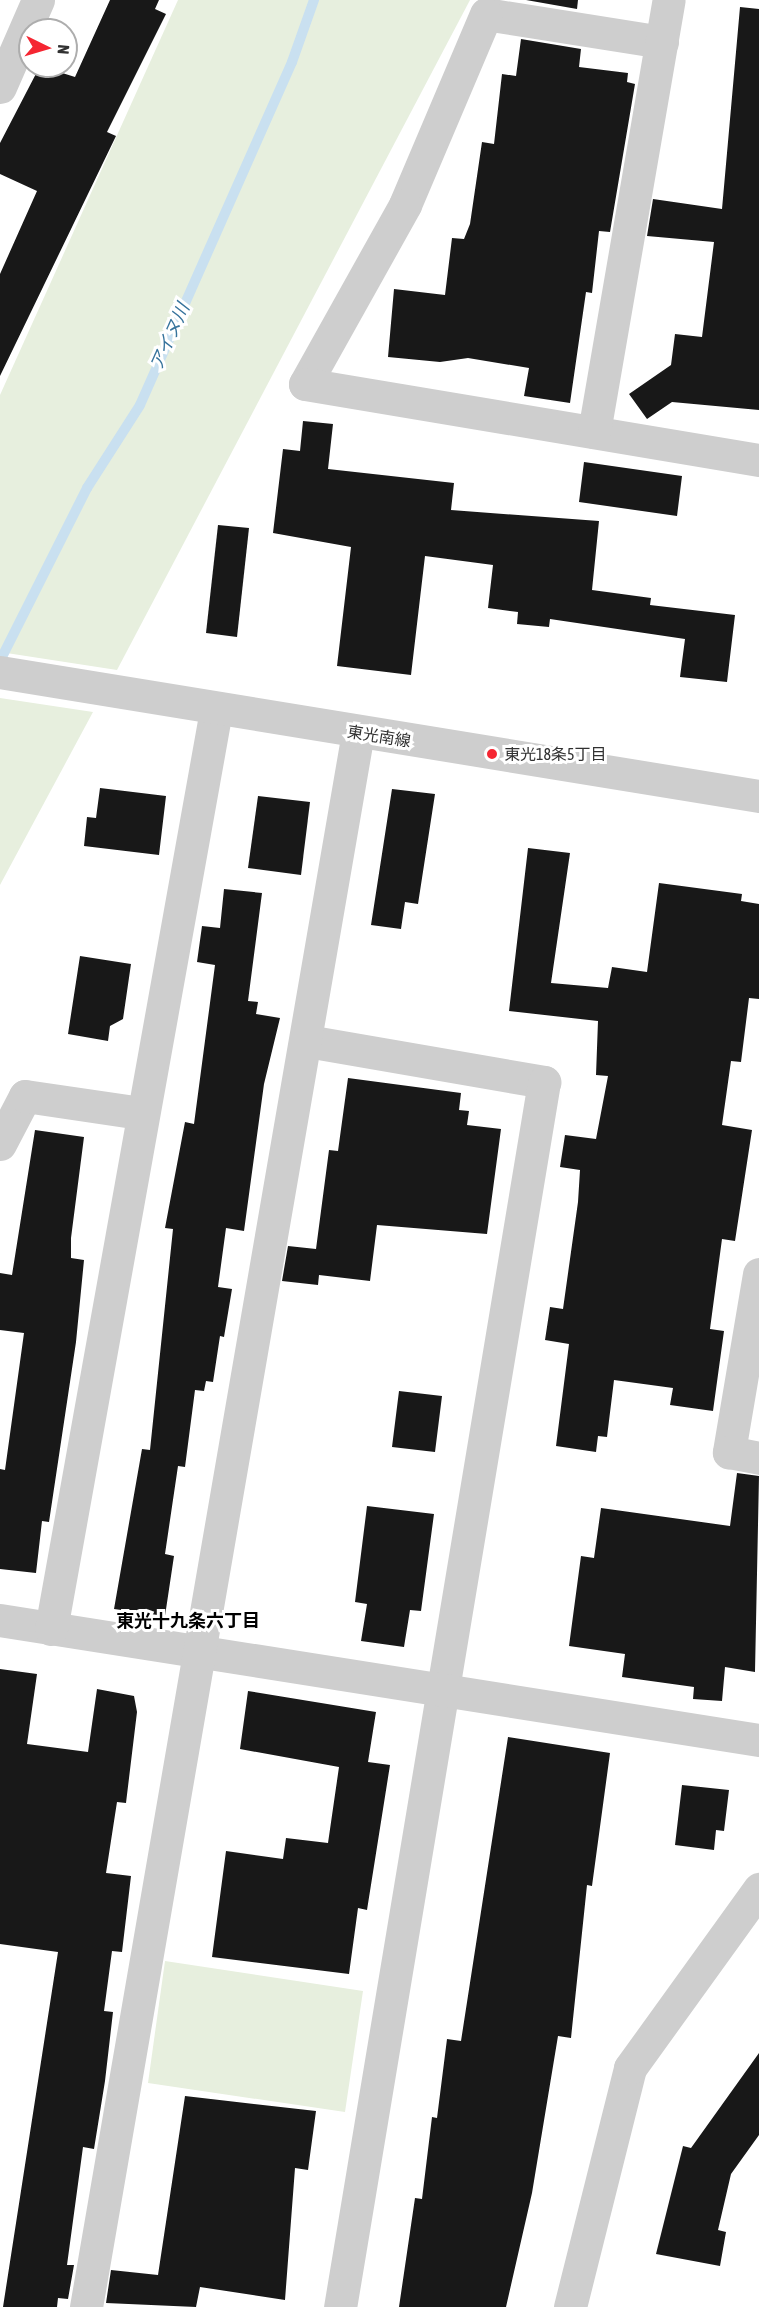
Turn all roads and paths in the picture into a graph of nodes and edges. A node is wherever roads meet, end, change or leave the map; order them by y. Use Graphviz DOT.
graph roads {
  1 [pos="39,0"];
  2 [pos="669,0"];
  3 [pos="662,42"];
  4 [pos="0,87"];
  5 [pos="594,432"];
  6 [pos="759,460"];
  7 [pos="0,672"];
  8 [pos="216,710"];
  9 [pos="358,732"];
  10 [pos="759,796"];
  11 [pos="307,1041"];
  12 [pos="140,1113"];
  13 [pos="0,1144"];
  14 [pos="759,1274"];
  15 [pos="759,1458"];
  16 [pos="0,1620"];
  17 [pos="51,1629"];
  18 [pos="197,1652"];
  19 [pos="442,1689"];
  20 [pos="759,1740"];
  21 [pos="759,1889"];
  22 [pos="87,2307"];
  23 [pos="340,2307"];
  24 [pos="570,2307"];
  1 -- 4 [label="street"];
  2 -- 3 [label="street"];
  3 -- 5 [label="street"];
  3 -- 5 [label="street"];
  5 -- 6 [label="street"];
  7 -- 8 [label="street, 東光南線"];
  8 -- 9 [label="street, 東光南線"];
  8 -- 12 [label="street"];
  9 -- 10 [label="street, 東光南線"];
  9 -- 11 [label="street"];
  11 -- 18 [label="street"];
  11 -- 19 [label="street"];
  12 -- 13 [label="street"];
  12 -- 17 [label="street"];
  14 -- 15 [label="street"];
  16 -- 17 [label="street"];
  17 -- 18 [label="street"];
  18 -- 19 [label="street"];
  18 -- 22 [label="street"];
  19 -- 20 [label="street"];
  19 -- 23 [label="street"];
  21 -- 24 [label="street"];
}
